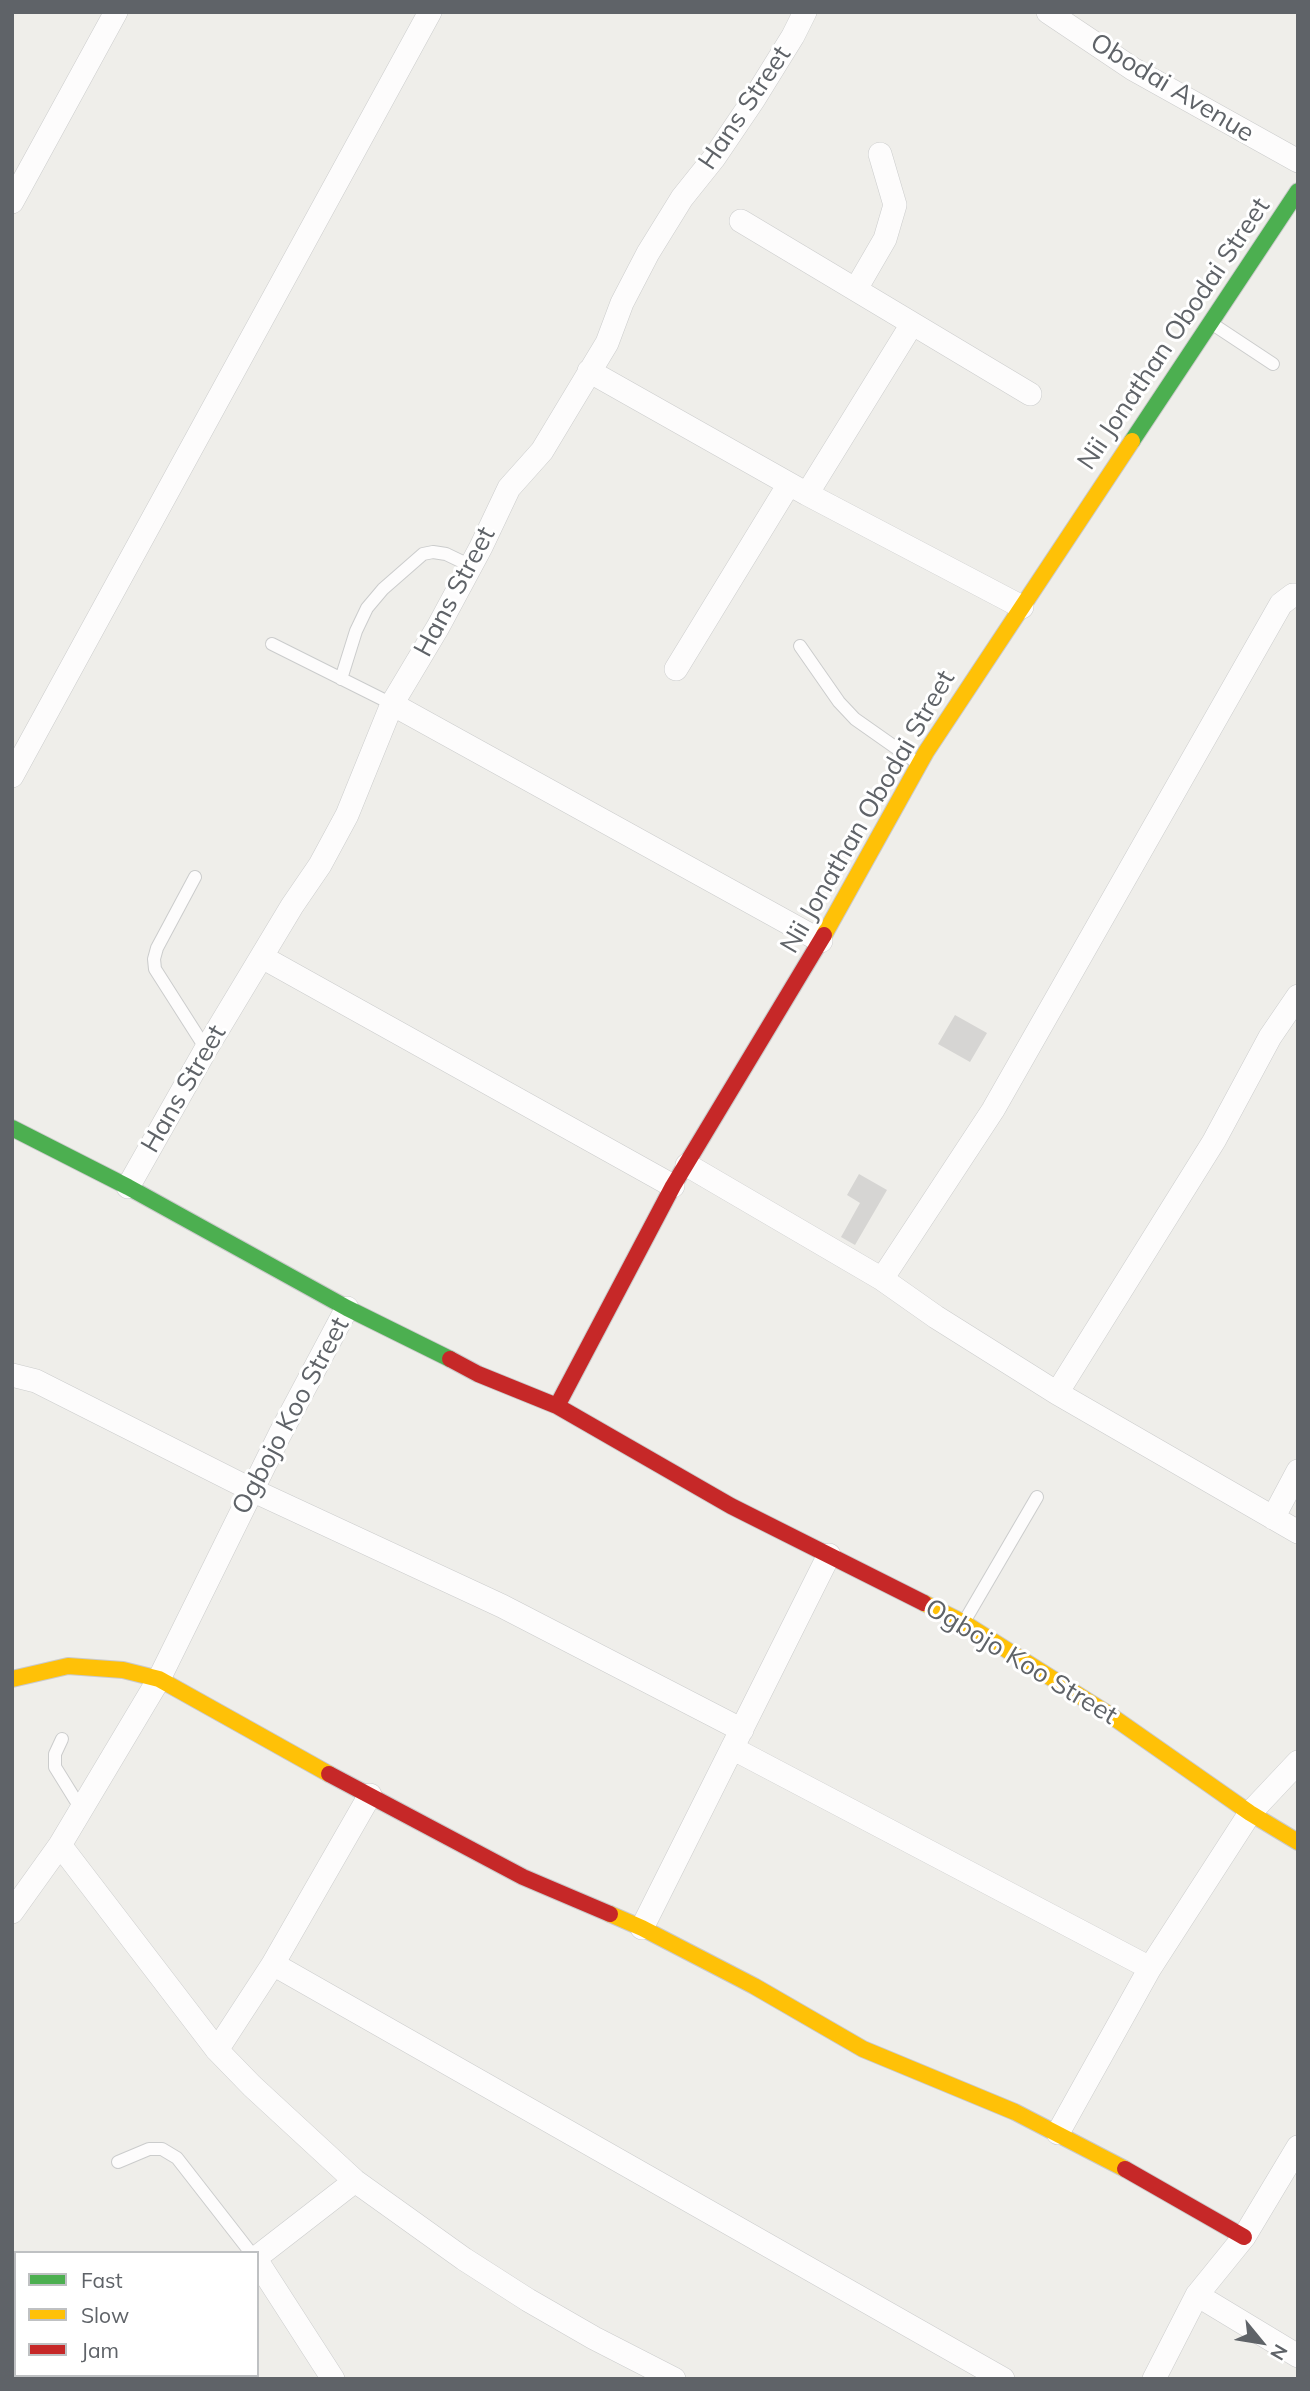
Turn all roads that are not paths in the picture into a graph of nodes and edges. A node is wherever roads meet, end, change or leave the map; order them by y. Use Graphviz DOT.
graph roads {
  1 [pos="116,12"];
  2 [pos="430,12"];
  3 [pos="805,12"];
  4 [pos="1048,12"];
  5 [pos="880,154"];
  6 [pos="1298,161"];
  7 [pos="1298,191"];
  8 [pos="12,202"];
  9 [pos="741,221"];
  10 [pos="856,289"];
  11 [pos="1210,323"];
  12 [pos="912,324"];
  13 [pos="1273,363"];
  14 [pos="589,370"];
  15 [pos="1030,394"];
  16 [pos="798,489"];
  17 [pos="471,566"];
  18 [pos="1298,595"];
  19 [pos="1022,607"];
  20 [pos="272,644"];
  21 [pos="800,646"];
  22 [pos="676,669"];
  23 [pos="341,679"];
  24 [pos="392,704"];
  25 [pos="919,764"];
  26 [pos="12,776"];
  27 [pos="195,877"];
  28 [pos="821,941"];
  29 [pos="262,957"];
  30 [pos="1298,996"];
  31 [pos="206,1049"];
  32 [pos="12,1128"];
  33 [pos="687,1165"];
  34 [pos="673,1186"];
  35 [pos="128,1187"];
  36 [pos="881,1279"];
  37 [pos="346,1308"];
  38 [pos="12,1375"];
  39 [pos="1057,1393"];
  40 [pos="556,1406"];
  41 [pos="1298,1471"];
  42 [pos="252,1490"];
  43 [pos="1037,1497"];
  44 [pos="1273,1518"];
  45 [pos="1298,1532"];
  46 [pos="830,1555"];
  47 [pos="964,1623"];
  48 [pos="12,1679"];
  49 [pos="159,1679"];
  50 [pos="62,1739"];
  51 [pos="737,1739"];
  52 [pos="1298,1762"];
  53 [pos="370,1795"];
  54 [pos="81,1809"];
  55 [pos="1250,1813"];
  56 [pos="1298,1842"];
  57 [pos="60,1845"];
  58 [pos="12,1912"];
  59 [pos="642,1928"];
  60 [pos="273,1964"];
  61 [pos="1150,1968"];
  62 [pos="217,2050"];
  63 [pos="1058,2133"];
  64 [pos="1298,2147"];
  65 [pos="118,2162"];
  66 [pos="355,2181"];
  67 [pos="1244,2237"];
  68 [pos="249,2251"];
  69 [pos="259,2257"];
  70 [pos="259,2262"];
  71 [pos="1197,2295"];
  72 [pos="1298,2356"];
  73 [pos="333,2379"];
  74 [pos="674,2379"];
  75 [pos="1003,2379"];
  76 [pos="1154,2379"];
  1 -- 8 [label="street"];
  2 -- 26 [label="street"];
  3 -- 14 [label="street, Hans Street"];
  4 -- 6 [label="street, Obodai Avenue"];
  5 -- 10 [label="street"];
  7 -- 11 [label="street, Nii Jonathan Obodai Street"];
  9 -- 10 [label="street"];
  10 -- 12 [label="street"];
  11 -- 13 [label="lane"];
  11 -- 19 [label="street, Nii Jonathan Obodai Street"];
  12 -- 15 [label="street"];
  12 -- 16 [label="street"];
  14 -- 16 [label="street"];
  14 -- 17 [label="street, Hans Street"];
  16 -- 19 [label="street"];
  16 -- 22 [label="street"];
  17 -- 23 [label="lane"];
  17 -- 24 [label="street, Hans Street"];
  18 -- 36 [label="street"];
  19 -- 25 [label="street, Nii Jonathan Obodai Street"];
  20 -- 23 [label="lane"];
  21 -- 25 [label="lane"];
  23 -- 24 [label="lane"];
  24 -- 28 [label="street"];
  24 -- 29 [label="street, Hans Street"];
  25 -- 28 [label="street, Nii Jonathan Obodai Street"];
  27 -- 31 [label="lane"];
  28 -- 33 [label="street, Nii Jonathan Obodai Street"];
  29 -- 31 [label="street, Hans Street"];
  29 -- 34 [label="street"];
  30 -- 39 [label="street"];
  31 -- 35 [label="street, Hans Street"];
  32 -- 35 [label="street"];
  33 -- 34 [label="street, Nii Jonathan Obodai Street"];
  33 -- 36 [label="street"];
  34 -- 40 [label="street, Nii Jonathan Obodai Street"];
  35 -- 37 [label="street"];
  36 -- 39 [label="street"];
  37 -- 40 [label="street, Ogbojo Koo Street"];
  37 -- 42 [label="street, Ogbojo Koo Street"];
  38 -- 42 [label="street"];
  39 -- 44 [label="street"];
  40 -- 46 [label="street, Ogbojo Koo Street"];
  41 -- 44 [label="street"];
  42 -- 49 [label="street, Ogbojo Koo Street"];
  42 -- 51 [label="street"];
  43 -- 47 [label="lane"];
  44 -- 45 [label="street"];
  46 -- 47 [label="street, Ogbojo Koo Street"];
  46 -- 51 [label="street"];
  47 -- 55 [label="street, Ogbojo Koo Street"];
  48 -- 49 [label="street"];
  49 -- 53 [label="street"];
  49 -- 54 [label="street, Ogbojo Koo Street"];
  50 -- 54 [label="lane"];
  51 -- 59 [label="street"];
  51 -- 61 [label="street"];
  52 -- 55 [label="street"];
  53 -- 59 [label="street"];
  53 -- 60 [label="street"];
  54 -- 57 [label="street, Ogbojo Koo Street"];
  55 -- 56 [label="street, Ogbojo Koo Street"];
  55 -- 61 [label="street"];
  57 -- 58 [label="street, Ogbojo Koo Street"];
  57 -- 62 [label="street"];
  59 -- 63 [label="street"];
  60 -- 62 [label="street"];
  60 -- 75 [label="street"];
  61 -- 63 [label="street"];
  62 -- 66 [label="street"];
  63 -- 67 [label="street"];
  64 -- 67 [label="street"];
  65 -- 68 [label="lane"];
  66 -- 69 [label="street"];
  66 -- 74 [label="street"];
  67 -- 71 [label="street"];
  70 -- 73 [label="street"];
  71 -- 72 [label="street"];
  71 -- 76 [label="street"];
}
